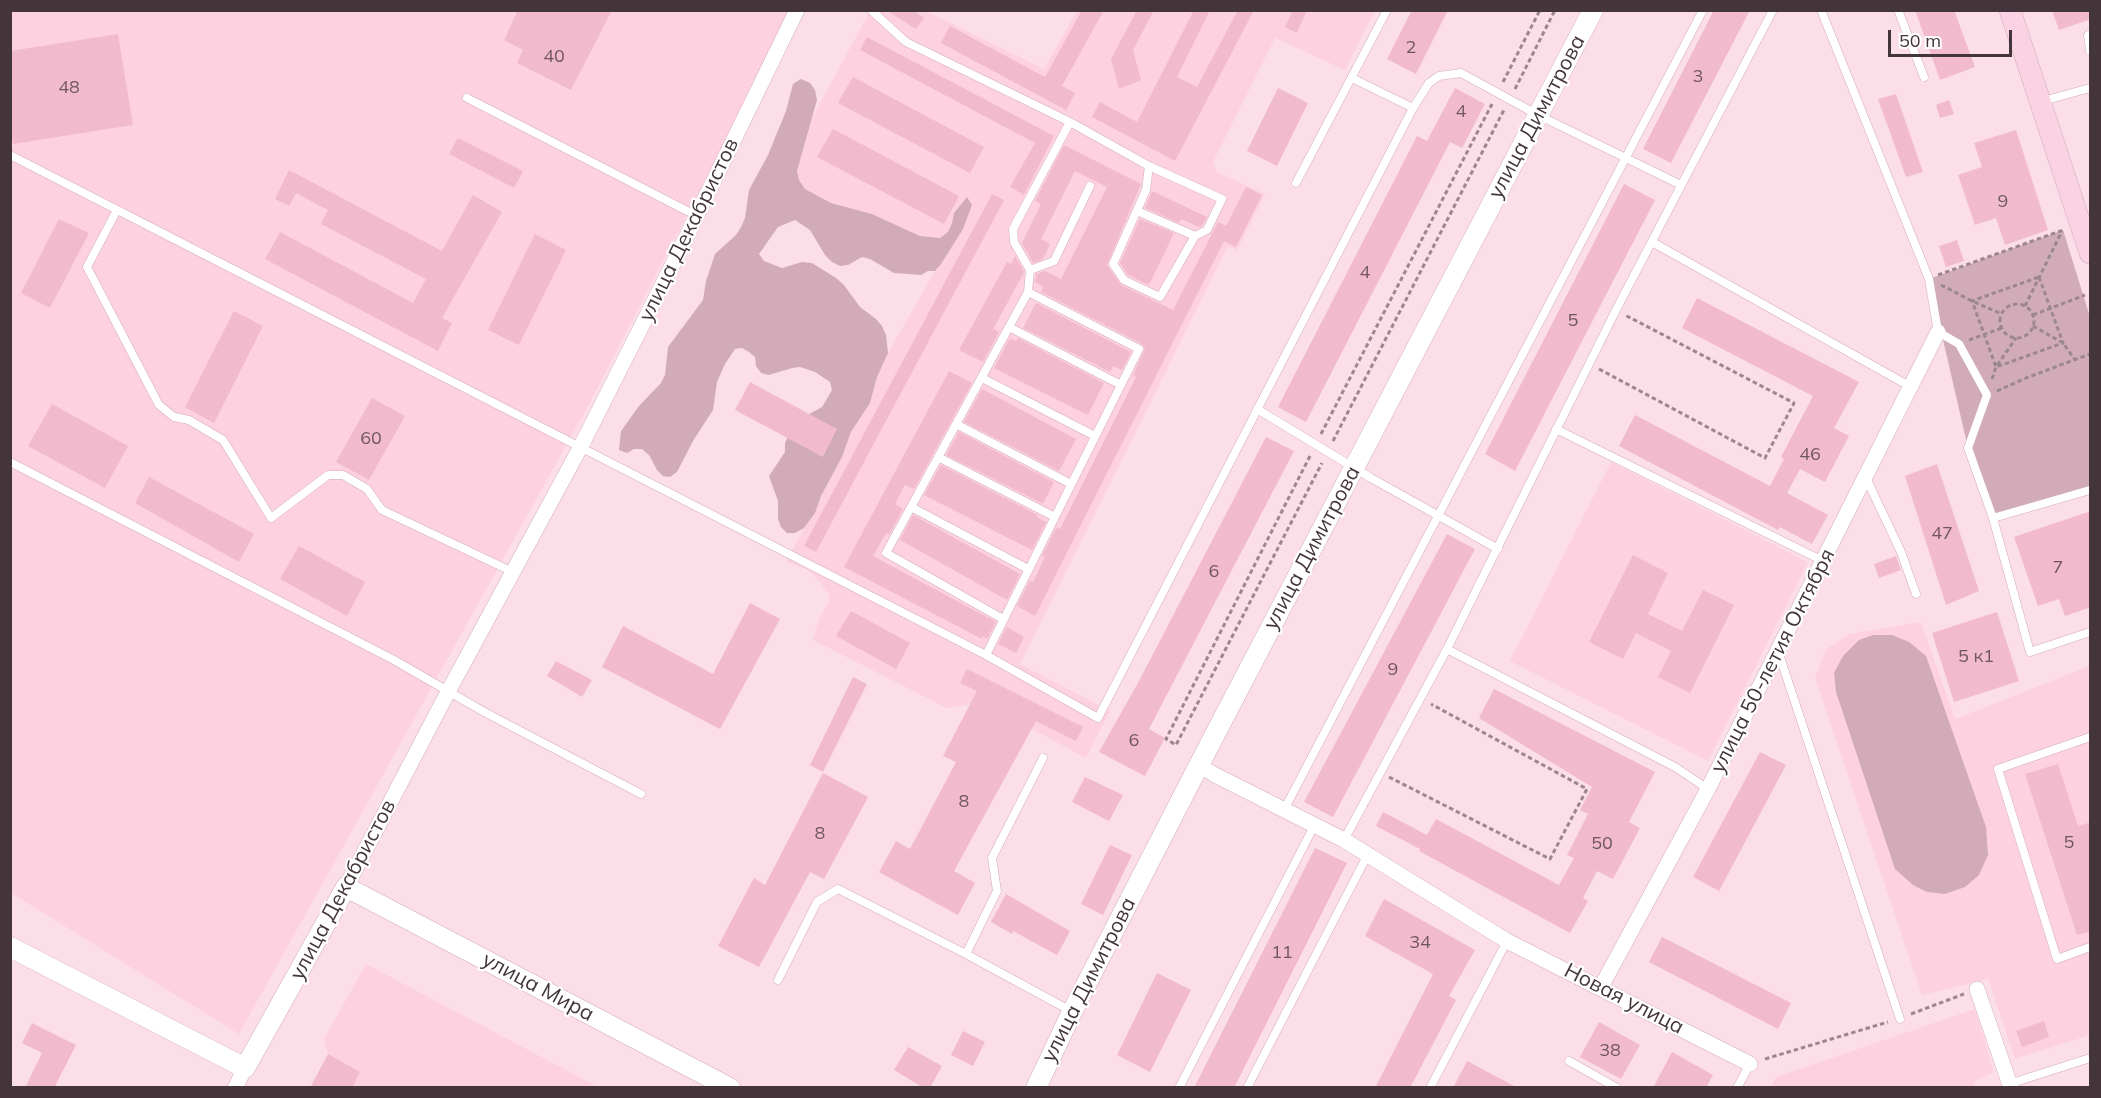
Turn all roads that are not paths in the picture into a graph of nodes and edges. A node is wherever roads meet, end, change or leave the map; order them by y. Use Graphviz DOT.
graph roads {
  1 [pos="797,10"];
  2 [pos="871,10"];
  3 [pos="1387,10"];
  4 [pos="1593,10"];
  5 [pos="1703,10"];
  6 [pos="1773,10"];
  7 [pos="1821,10"];
  8 [pos="1898,10"];
  9 [pos="2010,10"];
  10 [pos="2091,34"];
  11 [pos="2091,51"];
  12 [pos="1924,77"];
  13 [pos="1352,78"];
  14 [pos="2091,88"];
  15 [pos="466,98"];
  16 [pos="2040,102"];
  17 [pos="1413,108"];
  18 [pos="1538,115"];
  19 [pos="1070,122"];
  20 [pos="10,155"];
  21 [pos="1626,157"];
  22 [pos="1149,166"];
  23 [pos="1296,183"];
  24 [pos="1681,185"];
  25 [pos="1090,186"];
  26 [pos="117,210"];
  27 [pos="1137,211"];
  28 [pos="696,216"];
  29 [pos="1195,236"];
  30 [pos="1653,242"];
  31 [pos="2091,253"];
  32 [pos="1030,270"];
  33 [pos="1028,292"];
  34 [pos="1009,327"];
  35 [pos="1938,332"];
  36 [pos="982,378"];
  37 [pos="1121,385"];
  38 [pos="1911,387"];
  39 [pos="1257,409"];
  40 [pos="956,424"];
  41 [pos="1557,429"];
  42 [pos="1095,436"];
  43 [pos="580,448"];
  44 [pos="938,457"];
  45 [pos="10,462"];
  46 [pos="1355,467"];
  47 [pos="1866,478"];
  48 [pos="1071,484"];
  49 [pos="2091,490"];
  50 [pos="911,507"];
  51 [pos="1438,515"];
  52 [pos="1054,517"];
  53 [pos="1993,518"];
  54 [pos="1498,549"];
  55 [pos="1823,561"];
  56 [pos="1029,569"];
  57 [pos="513,572"];
  58 [pos="1916,594"];
  59 [pos="1003,619"];
  60 [pos="2091,632"];
  61 [pos="1446,649"];
  62 [pos="1778,649"];
  63 [pos="986,655"];
  64 [pos="449,690"];
  65 [pos="2091,737"];
  66 [pos="1042,758"];
  67 [pos="1199,765"];
  68 [pos="1708,789"];
  69 [pos="641,794"];
  70 [pos="1284,810"];
  71 [pos="1314,826"];
  72 [pos="1344,840"];
  73 [pos="1368,854"];
  74 [pos="346,888"];
  75 [pos="1508,941"];
  76 [pos="10,947"];
  77 [pos="2091,947"];
  78 [pos="966,954"];
  79 [pos="778,980"];
  80 [pos="1601,987"];
  81 [pos="1977,988"];
  82 [pos="1072,1012"];
  83 [pos="1900,1019"];
  84 [pos="2091,1058"];
  85 [pos="1569,1061"];
  86 [pos="1750,1064"];
  87 [pos="246,1068"];
  88 [pos="2010,1086"];
  89 [pos="235,1088"];
  90 [pos="730,1088"];
  91 [pos="1036,1088"];
  92 [pos="1179,1088"];
  93 [pos="1247,1088"];
  94 [pos="1431,1088"];
  95 [pos="1617,1088"];
  96 [pos="1737,1088"];
  1 -- 28 [label="street, улица Декабристов"];
  2 -- 19 [label="lane"];
  3 -- 13 [label="lane"];
  4 -- 18 [label="street, улица Димитрова"];
  5 -- 21 [label="lane"];
  6 -- 24 [label="lane"];
  7 -- 35 [label="lane"];
  8 -- 12 [label="lane"];
  9 -- 16 [label="main road"];
  10 -- 11 [label="lane"];
  13 -- 17 [label="lane"];
  13 -- 23 [label="lane"];
  14 -- 16 [label="lane"];
  15 -- 28 [label="lane"];
  16 -- 31 [label="main road"];
  17 -- 18 [label="lane"];
  17 -- 39 [label="lane"];
  18 -- 21 [label="lane"];
  18 -- 46 [label="street, улица Димитрова"];
  19 -- 22 [label="lane"];
  19 -- 32 [label="lane"];
  20 -- 26 [label="lane"];
  21 -- 24 [label="lane"];
  21 -- 51 [label="lane"];
  22 -- 27 [label="lane"];
  22 -- 29 [label="lane"];
  24 -- 30 [label="lane"];
  25 -- 32 [label="lane"];
  26 -- 43 [label="lane"];
  26 -- 57 [label="lane"];
  27 -- 29 [label="lane"];
  27 -- 29 [label="lane"];
  28 -- 43 [label="street, улица Декабристов"];
  30 -- 38 [label="lane"];
  30 -- 41 [label="lane"];
  32 -- 33 [label="lane"];
  33 -- 34 [label="lane"];
  33 -- 37 [label="lane"];
  34 -- 36 [label="lane"];
  34 -- 37 [label="lane"];
  35 -- 38 [label="street, улица 50-летия Октября"];
  35 -- 53 [label="lane"];
  36 -- 40 [label="lane"];
  36 -- 42 [label="lane"];
  37 -- 42 [label="lane"];
  38 -- 47 [label="street, улица 50-летия Октября"];
  39 -- 46 [label="lane"];
  39 -- 63 [label="lane"];
  40 -- 44 [label="lane"];
  40 -- 48 [label="lane"];
  41 -- 54 [label="lane"];
  41 -- 55 [label="lane"];
  42 -- 48 [label="lane"];
  43 -- 57 [label="street, улица Декабристов"];
  43 -- 63 [label="lane"];
  44 -- 50 [label="lane"];
  44 -- 52 [label="lane"];
  45 -- 64 [label="lane"];
  46 -- 51 [label="lane"];
  46 -- 67 [label="street, улица Димитрова"];
  47 -- 55 [label="street, улица 50-летия Октября"];
  47 -- 58 [label="lane"];
  48 -- 52 [label="lane"];
  49 -- 53 [label="lane"];
  50 -- 56 [label="lane"];
  50 -- 59 [label="lane"];
  51 -- 54 [label="lane"];
  51 -- 70 [label="lane"];
  52 -- 56 [label="lane"];
  53 -- 60 [label="lane"];
  54 -- 61 [label="lane"];
  55 -- 62 [label="street, улица 50-летия Октября"];
  56 -- 59 [label="lane"];
  57 -- 64 [label="street, улица Декабристов"];
  59 -- 63 [label="lane"];
  61 -- 68 [label="lane"];
  61 -- 72 [label="lane"];
  62 -- 68 [label="street, улица 50-летия Октября"];
  62 -- 83 [label="lane"];
  64 -- 69 [label="lane"];
  64 -- 74 [label="street, улица Декабристов"];
  65 -- 77 [label="lane"];
  66 -- 78 [label="lane"];
  67 -- 70 [label="street, Новая улица"];
  67 -- 82 [label="street, улица Димитрова"];
  68 -- 80 [label="street, улица 50-летия Октября"];
  70 -- 71 [label="street, Новая улица"];
  71 -- 72 [label="street, Новая улица"];
  71 -- 92 [label="lane"];
  72 -- 73 [label="street, Новая улица"];
  73 -- 75 [label="street, Новая улица"];
  73 -- 93 [label="lane"];
  74 -- 87 [label="street, улица Декабристов"];
  74 -- 90 [label="street, улица Мира"];
  75 -- 80 [label="street, Новая улица"];
  75 -- 94 [label="lane"];
  76 -- 87 [label="street"];
  78 -- 79 [label="lane"];
  78 -- 82 [label="lane"];
  80 -- 86 [label="street, Новая улица"];
  81 -- 88 [label="street"];
  82 -- 91 [label="street, улица Димитрова"];
  84 -- 88 [label="lane"];
  85 -- 95 [label="lane"];
  86 -- 96 [label="lane"];
  87 -- 89 [label="street, улица Декабристов"];
}
